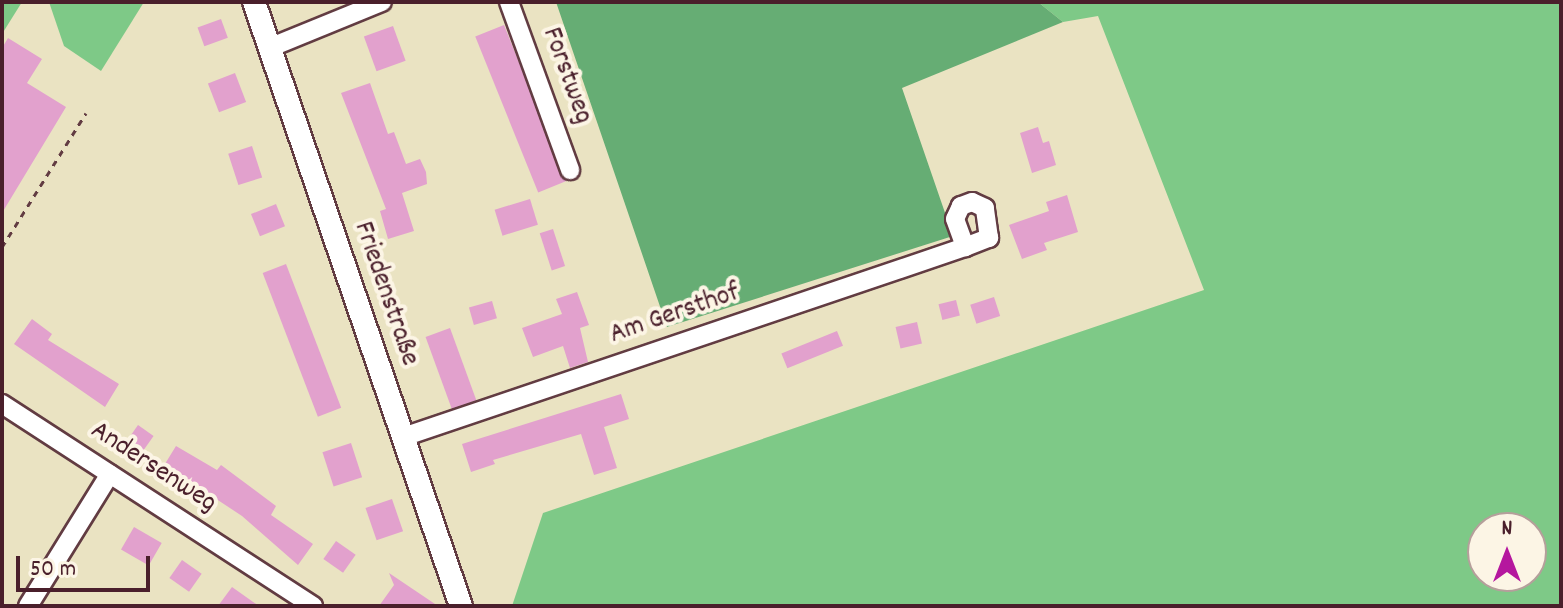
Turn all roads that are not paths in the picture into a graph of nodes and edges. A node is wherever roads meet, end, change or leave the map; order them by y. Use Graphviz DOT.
graph roads {
  1 [pos="254,2"];
  2 [pos="382,2"];
  3 [pos="509,2"];
  4 [pos="269,48"];
  5 [pos="570,170"];
  6 [pos="965,247"];
  7 [pos="2,404"];
  8 [pos="403,437"];
  9 [pos="110,474"];
  10 [pos="28,606"];
  11 [pos="313,606"];
  12 [pos="461,606"];
  1 -- 4 [label="main road, Friedenstraße"];
  2 -- 4 [label="street"];
  3 -- 5 [label="street, Forstweg"];
  4 -- 8 [label="main road, Friedenstraße"];
  6 -- 8 [label="street, Am Gersthof"];
  7 -- 9 [label="street, Andersenweg"];
  8 -- 12 [label="main road, Friedenstraße"];
  9 -- 10 [label="street"];
  9 -- 11 [label="street, Andersenweg"];
}
